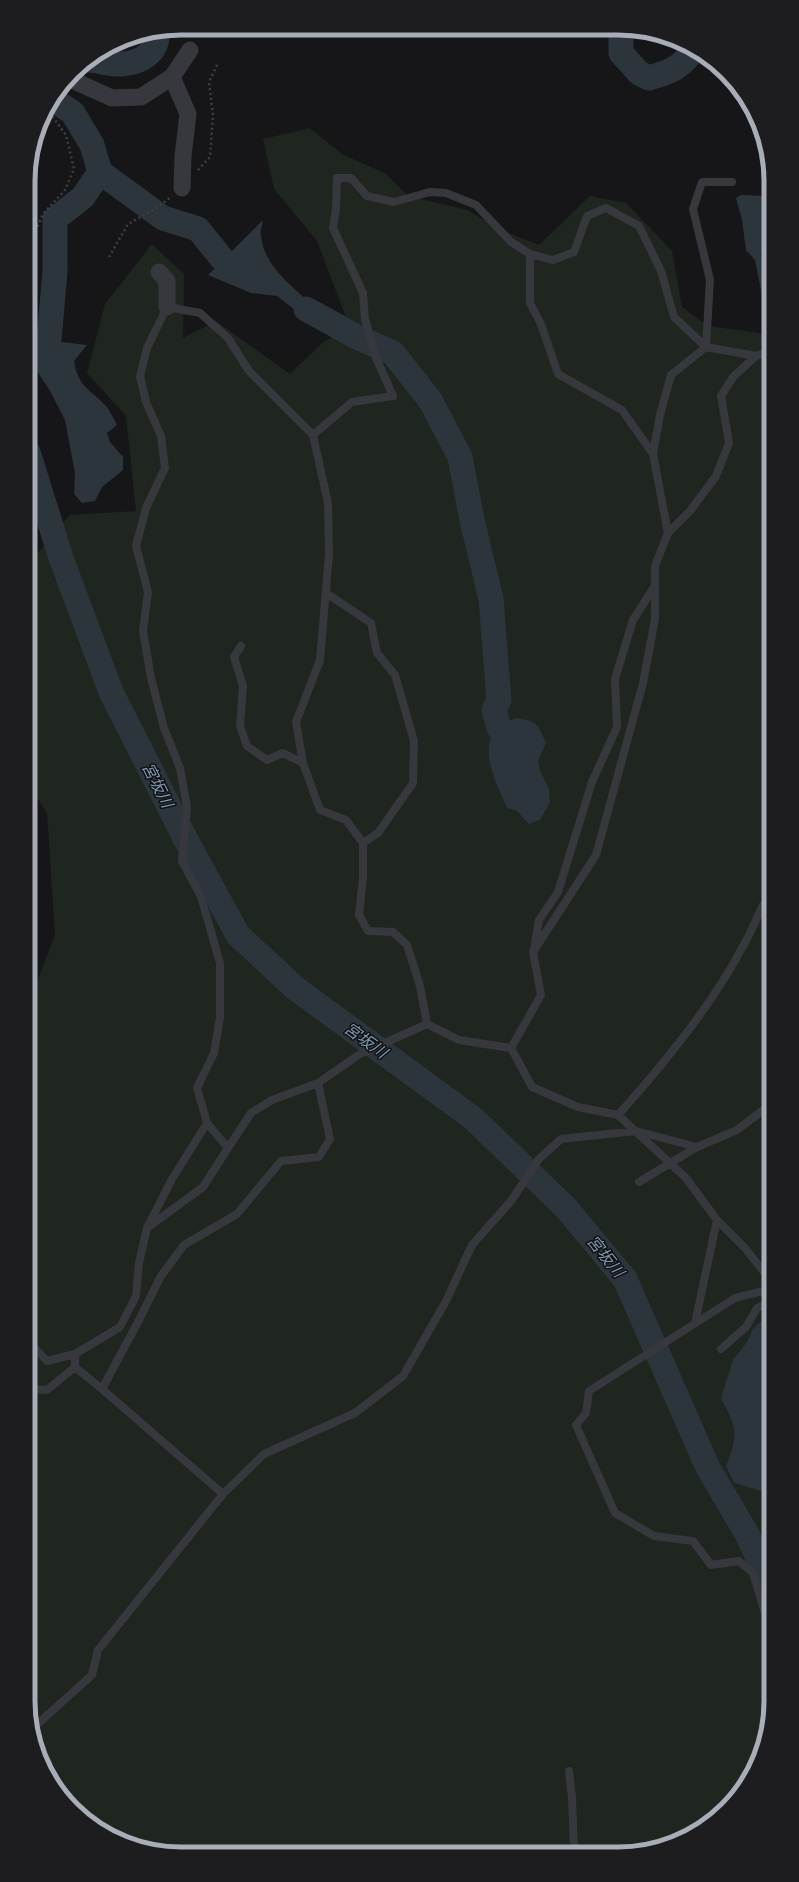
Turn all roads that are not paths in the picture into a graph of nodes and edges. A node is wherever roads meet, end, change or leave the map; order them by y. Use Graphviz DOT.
graph roads {
  1 [pos="190,50"];
  2 [pos="172,77"];
  3 [pos="75,81"];
  4 [pos="732,182"];
  5 [pos="182,188"];
  6 [pos="530,254"];
  7 [pos="159,272"];
  8 [pos="167,307"];
  9 [pos="706,347"];
  10 [pos="764,353"];
  11 [pos="756,356"];
  12 [pos="313,435"];
  13 [pos="653,454"];
  14 [pos="668,533"];
  15 [pos="655,586"];
  16 [pos="326,593"];
  17 [pos="241,646"];
  18 [pos="303,763"];
  19 [pos="363,842"];
  20 [pos="764,905"];
  21 [pos="533,952"];
  22 [pos="427,1024"];
  23 [pos="510,1048"];
  24 [pos="318,1083"];
  25 [pos="764,1109"];
  26 [pos="618,1115"];
  27 [pos="206,1123"];
  28 [pos="636,1131"];
  29 [pos="697,1147"];
  30 [pos="228,1148"];
  31 [pos="671,1164"];
  32 [pos="639,1182"];
  33 [pos="717,1220"];
  34 [pos="147,1228"];
  35 [pos="764,1272"];
  36 [pos="764,1291"];
  37 [pos="764,1306"];
  38 [pos="695,1323"];
  39 [pos="35,1348"];
  40 [pos="721,1349"];
  41 [pos="75,1354"];
  42 [pos="75,1367"];
  43 [pos="102,1388"];
  44 [pos="35,1389"];
  45 [pos="223,1494"];
  46 [pos="764,1610"];
  47 [pos="37,1725"];
  48 [pos="568,1771"];
  49 [pos="574,1847"];
  1 -- 2 [label="street"];
  2 -- 3 [label="street"];
  2 -- 5 [label="street"];
  4 -- 9 [label="lane"];
  6 -- 9 [label="lane"];
  6 -- 12 [label="lane"];
  6 -- 13 [label="lane"];
  7 -- 8 [label="street"];
  8 -- 12 [label="lane"];
  8 -- 27 [label="lane"];
  9 -- 11 [label="lane"];
  9 -- 13 [label="lane"];
  10 -- 11 [label="lane"];
  11 -- 14 [label="lane"];
  12 -- 16 [label="lane"];
  13 -- 14 [label="lane"];
  14 -- 15 [label="lane"];
  15 -- 21 [label="lane"];
  15 -- 21 [label="lane"];
  16 -- 18 [label="lane"];
  16 -- 19 [label="lane"];
  17 -- 18 [label="lane"];
  18 -- 19 [label="lane"];
  19 -- 22 [label="lane"];
  20 -- 26 [label="lane"];
  21 -- 23 [label="lane"];
  22 -- 23 [label="lane"];
  22 -- 24 [label="lane"];
  23 -- 26 [label="lane"];
  24 -- 30 [label="lane"];
  24 -- 43 [label="lane"];
  25 -- 29 [label="lane"];
  26 -- 28 [label="lane"];
  27 -- 30 [label="lane"];
  27 -- 34 [label="lane"];
  28 -- 29 [label="lane"];
  28 -- 31 [label="lane"];
  28 -- 45 [label="lane"];
  29 -- 31 [label="lane"];
  30 -- 34 [label="lane"];
  31 -- 32 [label="lane"];
  31 -- 33 [label="lane"];
  33 -- 35 [label="lane"];
  33 -- 38 [label="lane"];
  34 -- 41 [label="lane"];
  36 -- 38 [label="lane"];
  37 -- 40 [label="lane"];
  38 -- 46 [label="lane"];
  39 -- 41 [label="lane"];
  41 -- 42 [label="lane"];
  42 -- 43 [label="lane"];
  42 -- 44 [label="lane"];
  43 -- 45 [label="lane"];
  45 -- 47 [label="lane"];
  48 -- 49 [label="lane"];
}
